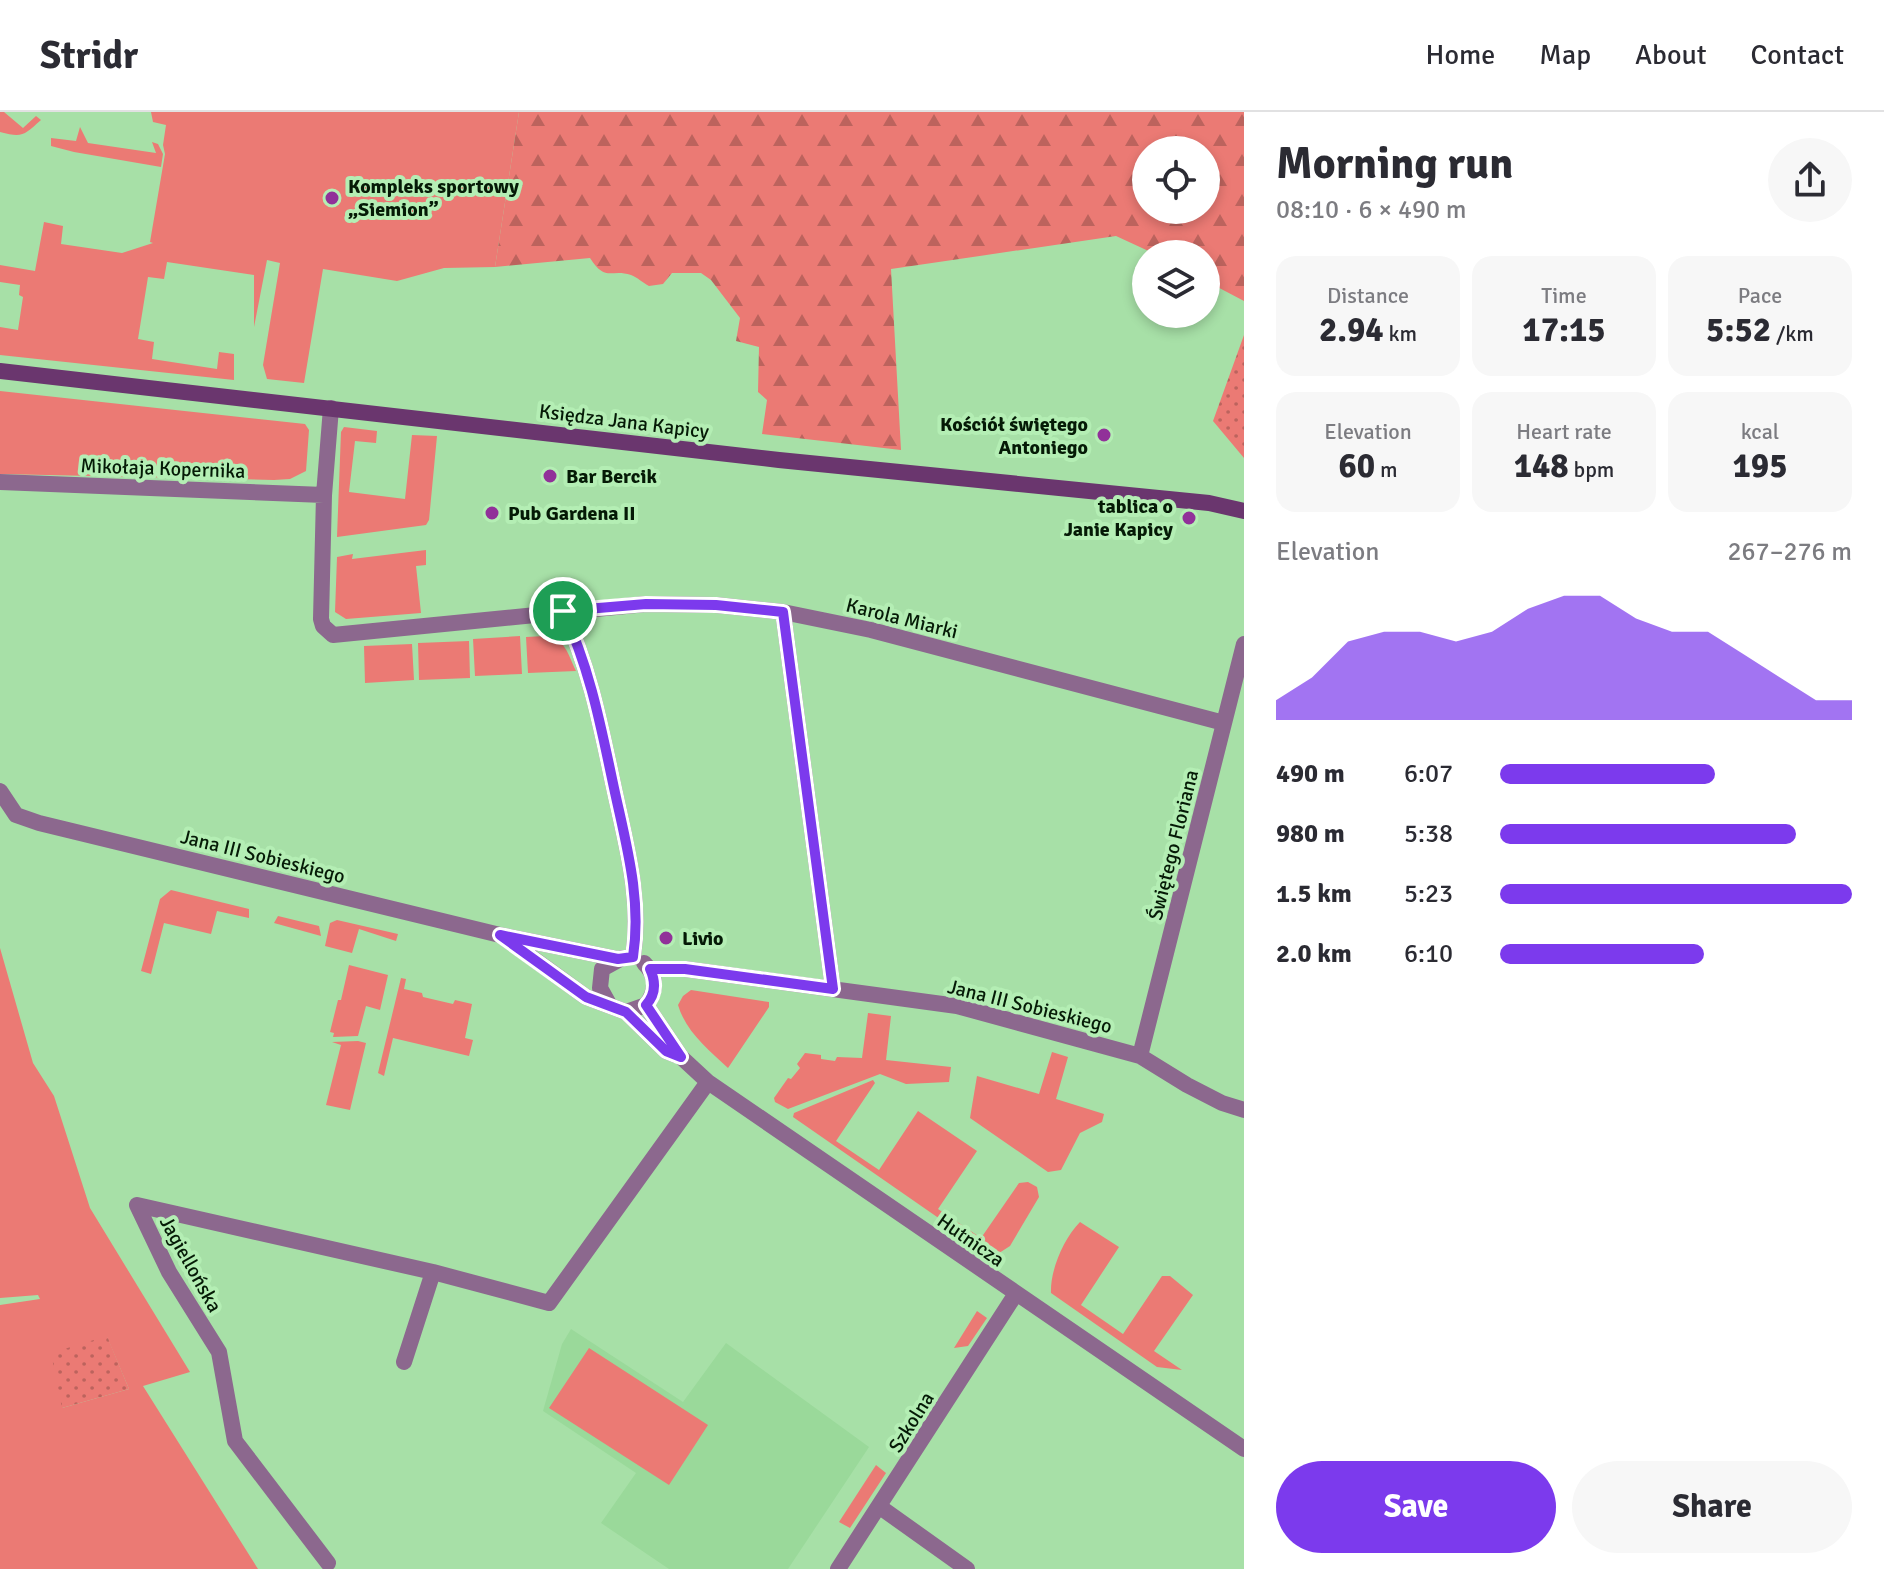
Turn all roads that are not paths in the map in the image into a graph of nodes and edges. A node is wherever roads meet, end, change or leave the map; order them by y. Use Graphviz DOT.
graph roads {
  1 [pos="0,371"];
  2 [pos="331,408"];
  3 [pos="0,482"];
  4 [pos="324,495"];
  5 [pos="1244,511"];
  6 [pos="563,611"];
  7 [pos="783,612"];
  8 [pos="1244,644"];
  9 [pos="1224,723"];
  10 [pos="0,791"];
  11 [pos="500,935"];
  12 [pos="626,958"];
  13 [pos="650,969"];
  14 [pos="833,989"];
  15 [pos="646,1005"];
  16 [pos="610,1006"];
  17 [pos="626,1012"];
  18 [pos="1140,1056"];
  19 [pos="681,1057"];
  20 [pos="708,1082"];
  21 [pos="1244,1110"];
  22 [pos="433,1272"];
  23 [pos="1015,1295"];
  24 [pos="404,1362"];
  25 [pos="1244,1449"];
  26 [pos="880,1507"];
  27 [pos="328,1563"];
  28 [pos="838,1569"];
  29 [pos="967,1569"];
  1 -- 2 [label="street, Księdza Jana Kapicy"];
  2 -- 4 [label="street"];
  2 -- 5 [label="street, Księdza Jana Kapicy"];
  3 -- 4 [label="street, Mikołaja Kopernika"];
  4 -- 6 [label="street"];
  6 -- 7 [label="street, Karola Miarki"];
  6 -- 12 [label="street"];
  7 -- 9 [label="street, Karola Miarki"];
  7 -- 14 [label="street"];
  8 -- 9 [label="street, Świętego Floriana"];
  9 -- 18 [label="street, Świętego Floriana"];
  10 -- 11 [label="street, Jana III Sobieskiego"];
  11 -- 12 [label="street, Jana III Sobieskiego"];
  11 -- 16 [label="street, Jana III Sobieskiego"];
  12 -- 13 [label="street"];
  12 -- 16 [label="street"];
  13 -- 14 [label="street, Jana III Sobieskiego"];
  13 -- 15 [label="street"];
  14 -- 18 [label="street, Jana III Sobieskiego"];
  15 -- 17 [label="street"];
  15 -- 19 [label="street, Hutnicza"];
  16 -- 17 [label="street"];
  17 -- 19 [label="street, Hutnicza"];
  18 -- 21 [label="street, Jana III Sobieskiego"];
  19 -- 20 [label="street, Hutnicza"];
  20 -- 22 [label="street, Jagiellońska"];
  20 -- 23 [label="street, Hutnicza"];
  22 -- 24 [label="street"];
  22 -- 27 [label="street, Jagiellońska"];
  23 -- 25 [label="street, Hutnicza"];
  23 -- 26 [label="street, Szkolna"];
  26 -- 28 [label="street, Szkolna"];
  26 -- 29 [label="street"];
}
